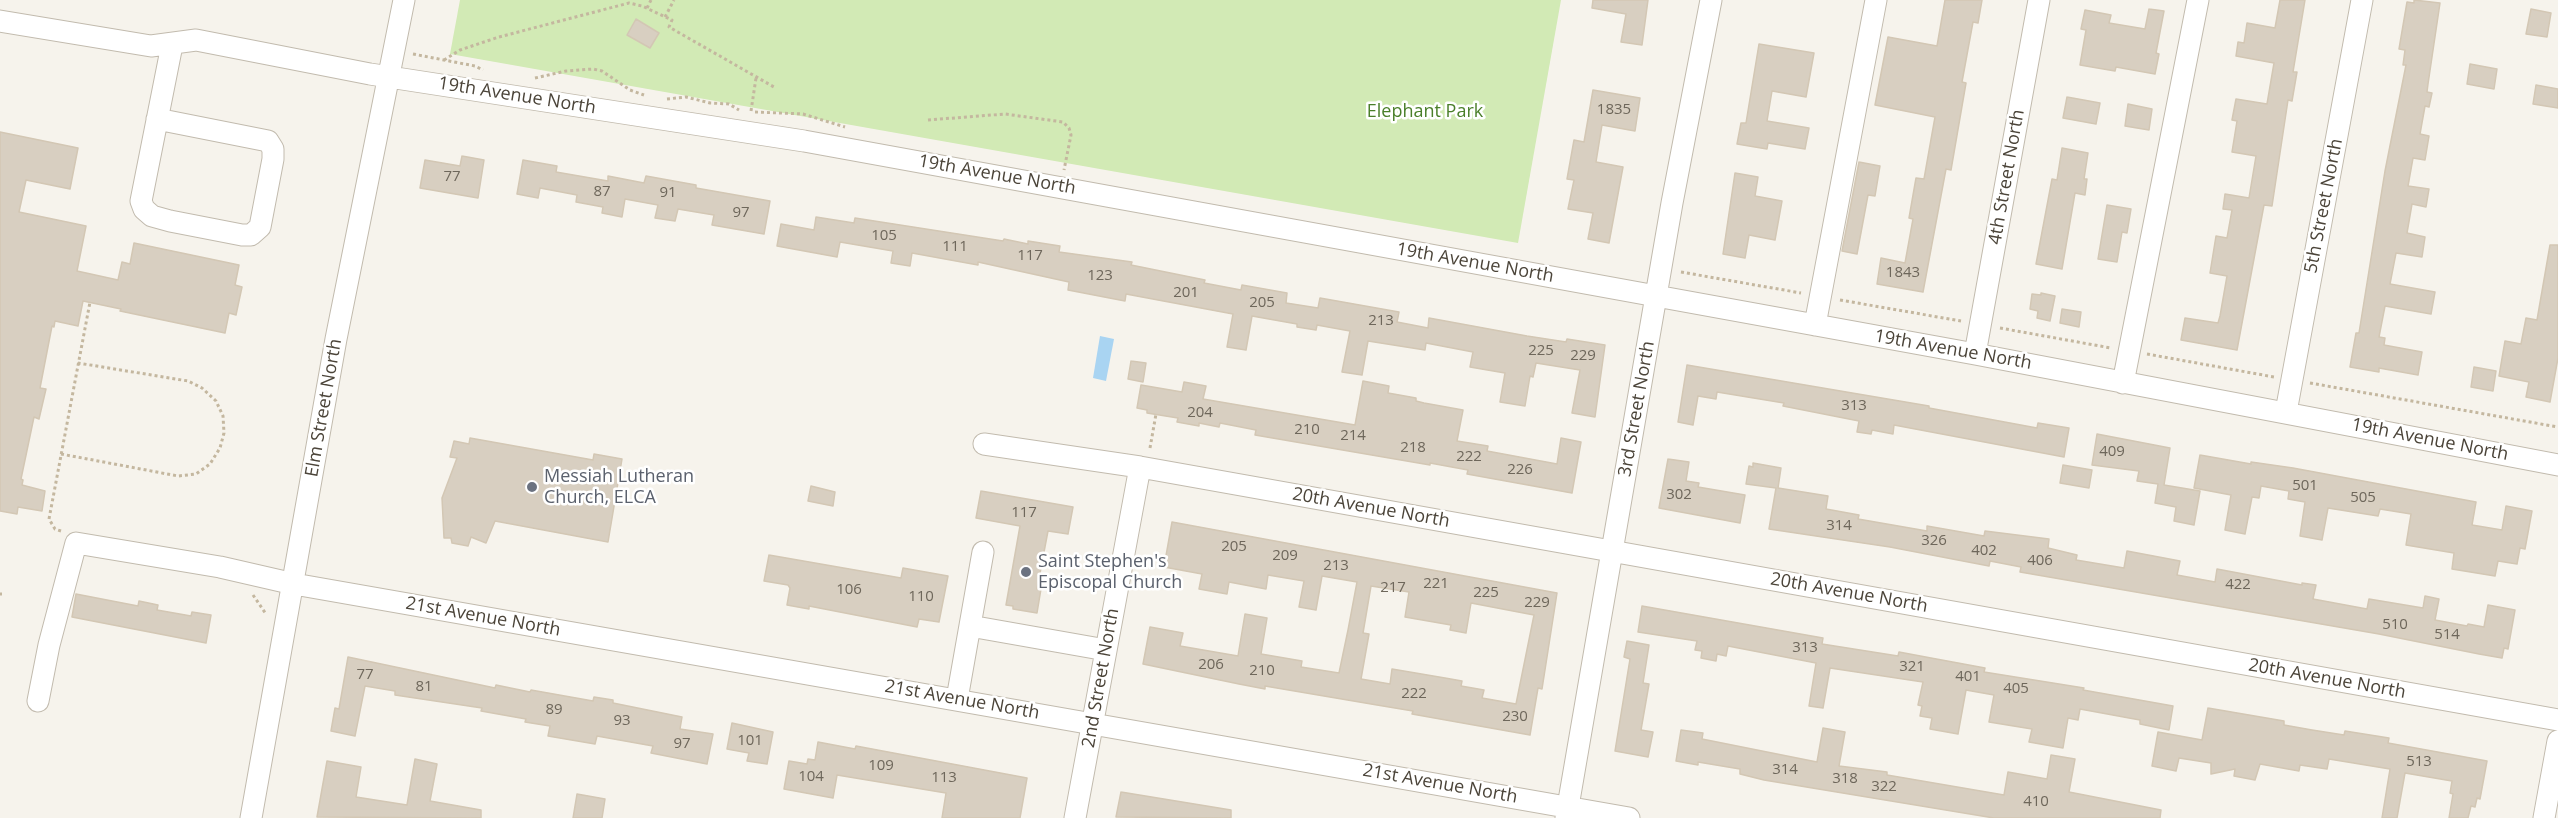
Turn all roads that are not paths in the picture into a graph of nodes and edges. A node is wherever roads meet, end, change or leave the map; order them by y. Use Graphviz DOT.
graph roads {
  1 [pos="404,0"];
  2 [pos="1711,0"];
  3 [pos="1876,0"];
  4 [pos="2039,0"];
  5 [pos="2198,0"];
  6 [pos="2362,0"];
  7 [pos="0,21"];
  8 [pos="172,45"];
  9 [pos="389,76"];
  10 [pos="157,119"];
  11 [pos="1656,296"];
  12 [pos="1815,325"];
  13 [pos="1975,354"];
  14 [pos="2123,383"];
  15 [pos="2286,412"];
  16 [pos="984,444"];
  17 [pos="2558,465"];
  18 [pos="1140,467"];
  19 [pos="1613,551"];
  20 [pos="983,552"];
  21 [pos="294,584"];
  22 [pos="970,626"];
  23 [pos="1106,650"];
  24 [pos="957,699"];
  25 [pos="38,701"];
  26 [pos="2558,720"];
  27 [pos="1093,723"];
  28 [pos="2558,741"];
  29 [pos="1567,813"];
  30 [pos="251,818"];
  31 [pos="1075,818"];
  32 [pos="1629,818"];
  33 [pos="2544,818"];
  1 -- 9 [label="street, Elm Street North"];
  2 -- 11 [label="street, 3rd Street North"];
  3 -- 12 [label="street"];
  4 -- 13 [label="street, 4th Street North"];
  5 -- 14 [label="street"];
  6 -- 15 [label="street, 5th Street North"];
  7 -- 8 [label="street, 19th Avenue North"];
  8 -- 9 [label="street, 19th Avenue North"];
  8 -- 10 [label="street"];
  9 -- 11 [label="street, 19th Avenue North"];
  9 -- 21 [label="street, Elm Street North"];
  10 -- 10 [label="street"];
  11 -- 12 [label="street, 19th Avenue North"];
  11 -- 19 [label="street, 3rd Street North"];
  12 -- 13 [label="street, 19th Avenue North"];
  13 -- 14 [label="street, 19th Avenue North"];
  14 -- 15 [label="street, 19th Avenue North"];
  15 -- 17 [label="street, 19th Avenue North"];
  16 -- 18 [label="street, 20th Avenue North"];
  18 -- 19 [label="street, 20th Avenue North"];
  18 -- 23 [label="street, 2nd Street North"];
  19 -- 26 [label="street, 20th Avenue North"];
  19 -- 29 [label="street, 3rd Street North"];
  20 -- 22 [label="street"];
  21 -- 24 [label="street, 21st Avenue North"];
  21 -- 25 [label="street, 21st Avenue North"];
  21 -- 30 [label="street, Elm Street North"];
  22 -- 23 [label="street"];
  22 -- 24 [label="street"];
  23 -- 27 [label="street, 2nd Street North"];
  24 -- 27 [label="street, 21st Avenue North"];
  27 -- 29 [label="street, 21st Avenue North"];
  27 -- 31 [label="street, 2nd Street North"];
  28 -- 33 [label="street"];
  29 -- 32 [label="street, 21st Avenue North"];
}
